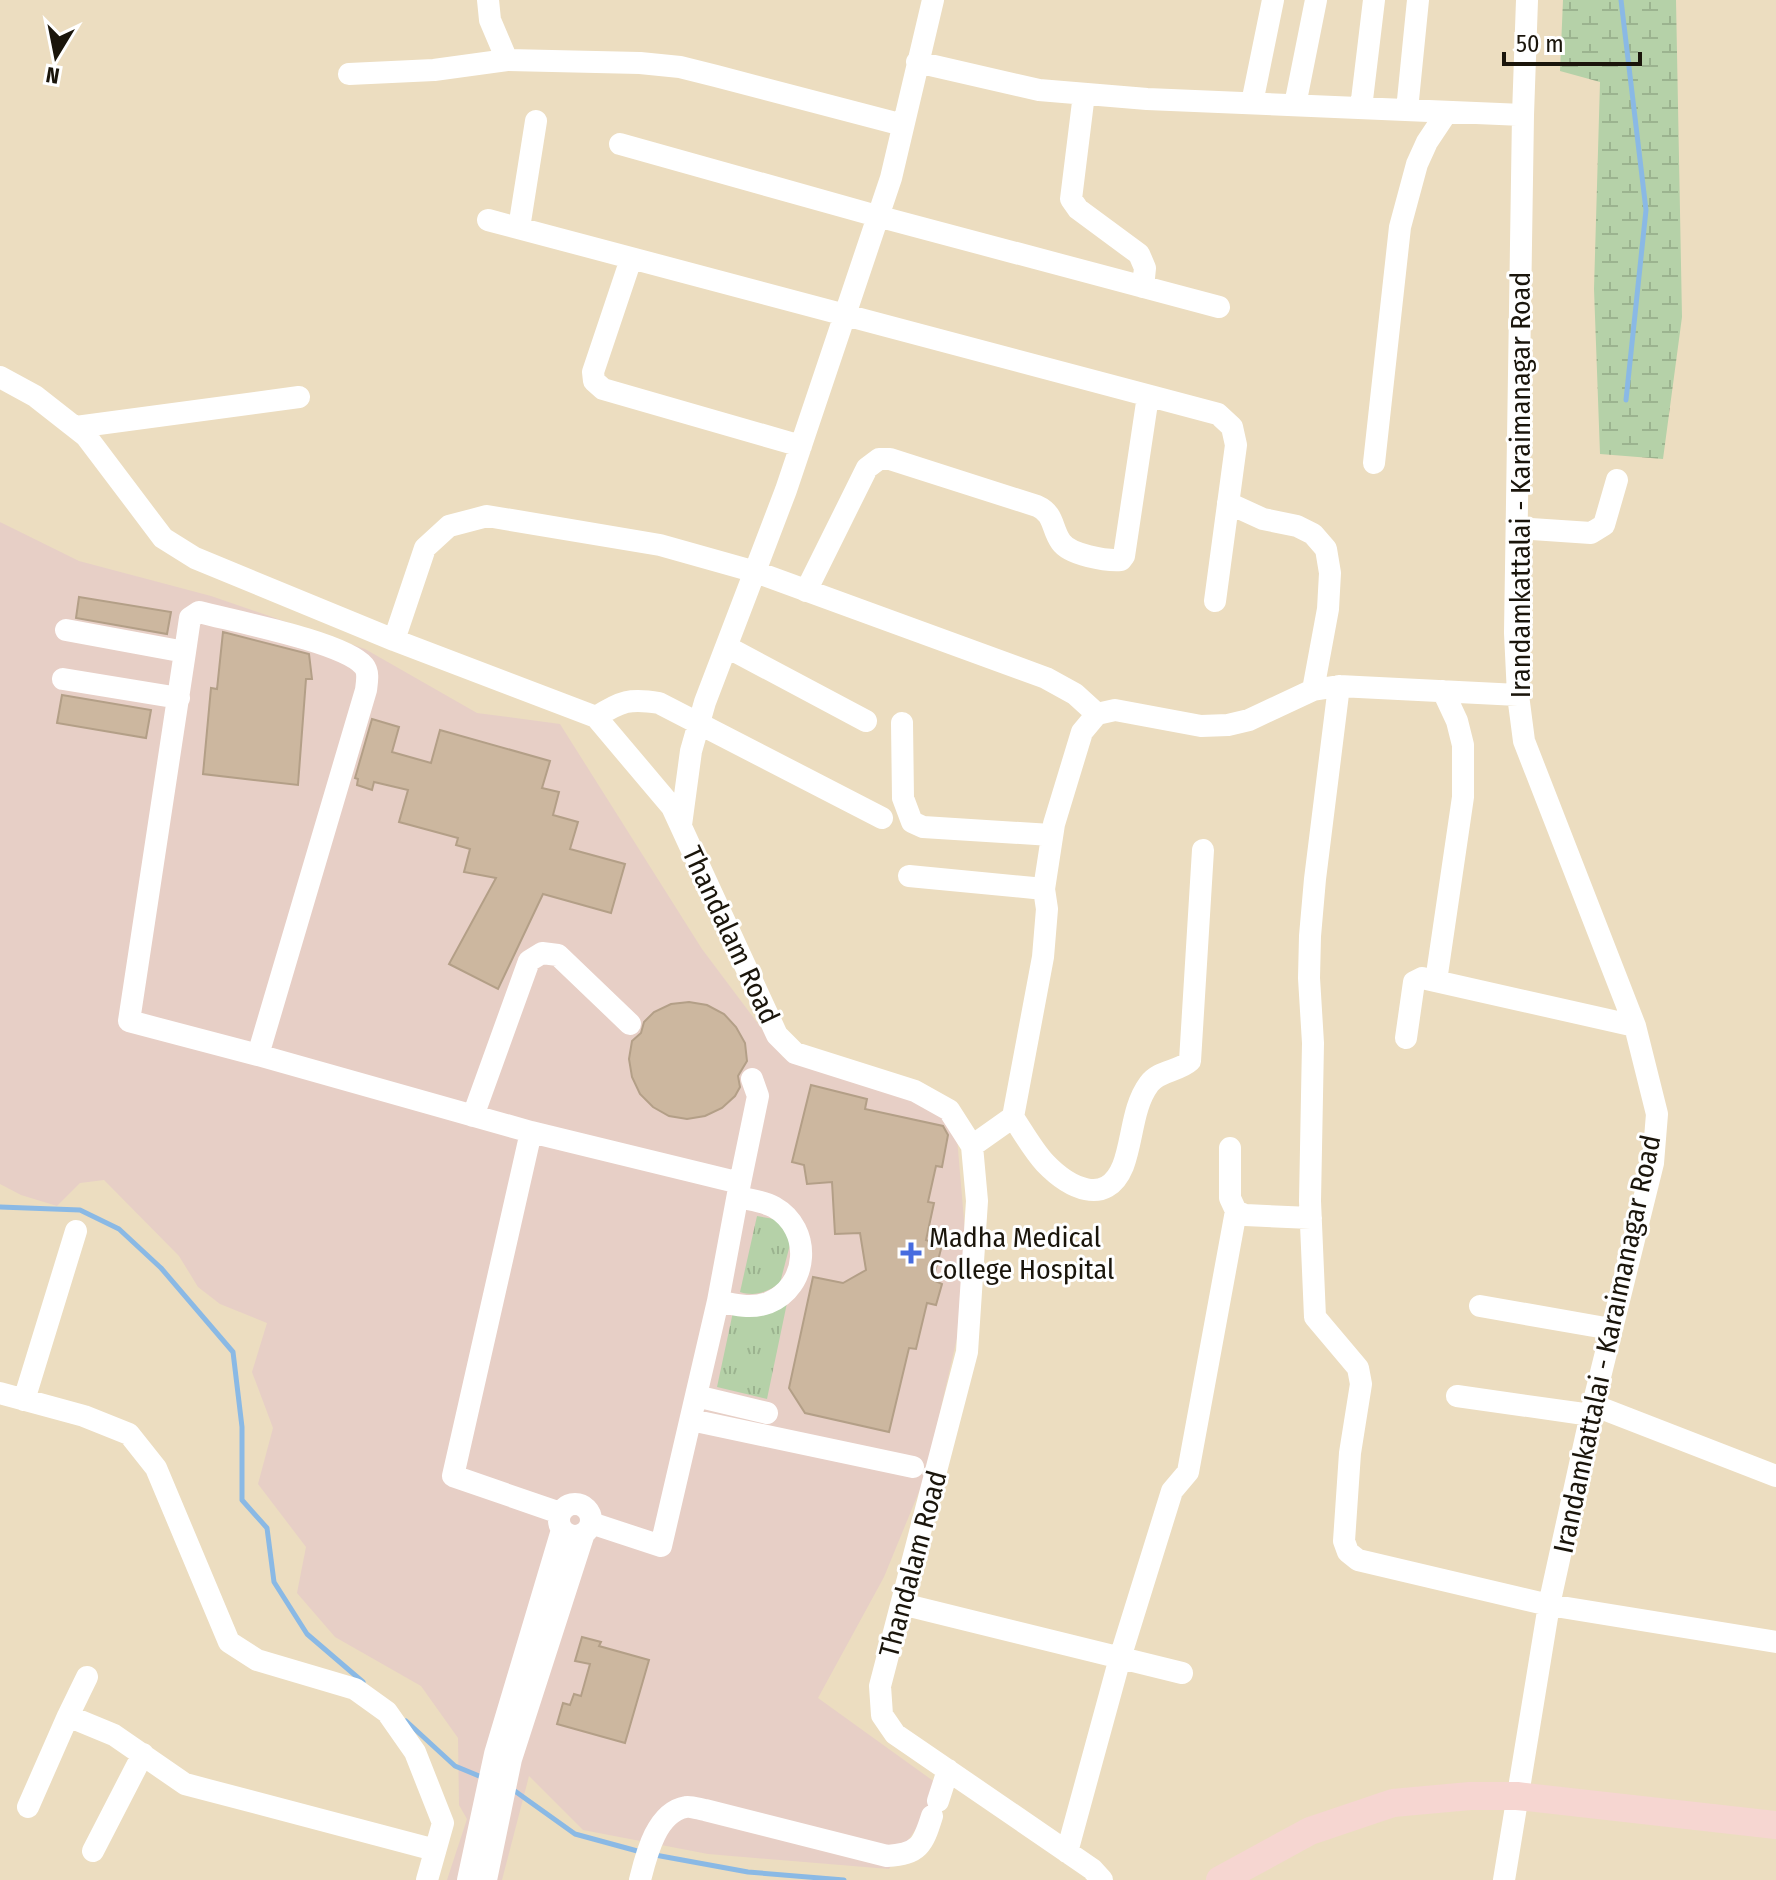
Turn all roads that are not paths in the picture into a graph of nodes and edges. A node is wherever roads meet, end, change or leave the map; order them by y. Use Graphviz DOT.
graph roads {
  1 [pos="488,0"];
  2 [pos="933,0"];
  3 [pos="1273,0"];
  4 [pos="1316,0"];
  5 [pos="1374,0"];
  6 [pos="1418,0"];
  7 [pos="1527,0"];
  8 [pos="507,60"];
  9 [pos="917,62"];
  10 [pos="349,74"];
  11 [pos="1084,94"];
  12 [pos="1252,103"];
  13 [pos="1295,105"];
  14 [pos="1361,108"];
  15 [pos="1407,110"];
  16 [pos="1447,112"];
  17 [pos="1523,115"];
  18 [pos="536,121"];
  19 [pos="903,125"];
  20 [pos="620,144"];
  21 [pos="877,216"];
  22 [pos="488,220"];
  23 [pos="519,228"];
  24 [pos="631,259"];
  25 [pos="1143,287"];
  26 [pos="1219,307"];
  27 [pos="844,316"];
  28 [pos="0,377"];
  29 [pos="1148,396"];
  30 [pos="299,397"];
  31 [pos="76,427"];
  32 [pos="801,446"];
  33 [pos="1374,463"];
  34 [pos="1617,480"];
  35 [pos="1228,503"];
  36 [pos="1518,528"];
  37 [pos="756,572"];
  38 [pos="806,591"];
  39 [pos="1215,601"];
  40 [pos="66,630"];
  41 [pos="394,640"];
  42 [pos="727,647"];
  43 [pos="185,652"];
  44 [pos="63,679"];
  45 [pos="1339,686"];
  46 [pos="1313,690"];
  47 [pos="1443,691"];
  48 [pos="1518,695"];
  49 [pos="179,698"];
  50 [pos="1097,714"];
  51 [pos="596,717"];
  52 [pos="866,721"];
  53 [pos="699,723"];
  54 [pos="902,723"];
  55 [pos="882,818"];
  56 [pos="681,825"];
  57 [pos="1051,835"];
  58 [pos="1203,850"];
  59 [pos="909,876"];
  60 [pos="1044,889"];
  61 [pos="1436,981"];
  62 [pos="630,1024"];
  63 [pos="1635,1026"];
  64 [pos="1406,1038"];
  65 [pos="258,1055"];
  66 [pos="752,1079"];
  67 [pos="473,1116"];
  68 [pos="1013,1117"];
  69 [pos="531,1132"];
  70 [pos="972,1146"];
  71 [pos="1230,1148"];
  72 [pos="739,1190"];
  73 [pos="1236,1211"];
  74 [pos="1311,1218"];
  75 [pos="76,1231"];
  76 [pos="718,1301"];
  77 [pos="1480,1306"];
  78 [pos="1611,1329"];
  79 [pos="0,1393"];
  80 [pos="696,1396"];
  81 [pos="1457,1396"];
  82 [pos="24,1400"];
  83 [pos="1592,1410"];
  84 [pos="767,1413"];
  85 [pos="691,1420"];
  86 [pos="913,1467"];
  87 [pos="1776,1476"];
  88 [pos="574,1525"];
  89 [pos="902,1604"];
  90 [pos="1549,1605"];
  91 [pos="1776,1642"];
  92 [pos="1120,1658"];
  93 [pos="1182,1673"];
  94 [pos="87,1677"];
  95 [pos="68,1716"];
  96 [pos="143,1754"];
  97 [pos="503,1757"];
  98 [pos="948,1770"];
  99 [pos="1516,1805"];
  100 [pos="28,1807"];
  101 [pos="1776,1825"];
  102 [pos="1776,1842"];
  103 [pos="435,1850"];
  104 [pos="93,1851"];
  105 [pos="1067,1852"];
  106 [pos="427,1880"];
  107 [pos="468,1880"];
  108 [pos="486,1880"];
  109 [pos="640,1880"];
  110 [pos="1102,1880"];
  111 [pos="1220,1880"];
  112 [pos="1255,1880"];
  113 [pos="1504,1880"];
  1 -- 8 [label="street"];
  2 -- 9 [label="street"];
  3 -- 12 [label="street"];
  4 -- 13 [label="street"];
  5 -- 14 [label="street"];
  6 -- 15 [label="street"];
  7 -- 17 [label="street, Irandamkattalai - Karaimanagar Road"];
  8 -- 10 [label="street"];
  8 -- 19 [label="street"];
  9 -- 11 [label="street"];
  9 -- 19 [label="street"];
  11 -- 12 [label="street"];
  11 -- 25 [label="street"];
  12 -- 13 [label="street"];
  13 -- 14 [label="street"];
  14 -- 15 [label="street"];
  15 -- 16 [label="street"];
  16 -- 17 [label="street"];
  16 -- 33 [label="street"];
  17 -- 36 [label="street, Irandamkattalai - Karaimanagar Road"];
  18 -- 23 [label="street"];
  19 -- 21 [label="street"];
  20 -- 21 [label="street"];
  21 -- 25 [label="street"];
  21 -- 27 [label="street"];
  22 -- 23 [label="street"];
  23 -- 24 [label="street"];
  24 -- 27 [label="street"];
  24 -- 32 [label="street"];
  25 -- 26 [label="street"];
  27 -- 29 [label="street"];
  27 -- 32 [label="street"];
  28 -- 31 [label="street, Thandalam Road"];
  29 -- 35 [label="street"];
  29 -- 38 [label="street"];
  30 -- 31 [label="street"];
  31 -- 41 [label="street, Thandalam Road"];
  32 -- 37 [label="street"];
  34 -- 36 [label="street"];
  35 -- 39 [label="street"];
  35 -- 46 [label="street"];
  36 -- 48 [label="street, Irandamkattalai - Karaimanagar Road"];
  37 -- 38 [label="street"];
  37 -- 41 [label="street"];
  37 -- 42 [label="street"];
  38 -- 50 [label="street"];
  40 -- 43 [label="street"];
  41 -- 51 [label="street, Thandalam Road"];
  42 -- 52 [label="street"];
  42 -- 53 [label="street"];
  43 -- 49 [label="street"];
  43 -- 65 [label="street"];
  44 -- 49 [label="street"];
  45 -- 46 [label="street"];
  45 -- 47 [label="street"];
  45 -- 74 [label="street"];
  46 -- 50 [label="street"];
  47 -- 48 [label="street"];
  47 -- 61 [label="street"];
  48 -- 63 [label="street, Irandamkattalai - Karaimanagar Road"];
  49 -- 65 [label="street"];
  50 -- 57 [label="street"];
  51 -- 53 [label="street"];
  51 -- 56 [label="street, Thandalam Road"];
  53 -- 55 [label="street"];
  53 -- 56 [label="street"];
  54 -- 57 [label="street"];
  56 -- 70 [label="street, Thandalam Road"];
  57 -- 60 [label="street"];
  58 -- 68 [label="street"];
  59 -- 60 [label="street"];
  60 -- 68 [label="street"];
  61 -- 63 [label="street"];
  61 -- 64 [label="street"];
  62 -- 67 [label="street"];
  63 -- 78 [label="street, Irandamkattalai - Karaimanagar Road"];
  65 -- 67 [label="street"];
  66 -- 72 [label="street"];
  67 -- 69 [label="street"];
  68 -- 70 [label="street"];
  69 -- 72 [label="street"];
  69 -- 88 [label="street"];
  70 -- 89 [label="street, Thandalam Road"];
  71 -- 73 [label="street"];
  72 -- 76 [label="street"];
  72 -- 76 [label="street"];
  73 -- 74 [label="street"];
  73 -- 92 [label="street"];
  74 -- 90 [label="street"];
  75 -- 82 [label="street"];
  76 -- 80 [label="street"];
  77 -- 78 [label="street"];
  78 -- 83 [label="street, Irandamkattalai - Karaimanagar Road"];
  79 -- 82 [label="street"];
  80 -- 84 [label="street"];
  80 -- 85 [label="street"];
  81 -- 83 [label="street"];
  82 -- 103 [label="street"];
  83 -- 87 [label="street"];
  83 -- 90 [label="street, Irandamkattalai - Karaimanagar Road"];
  85 -- 86 [label="street"];
  85 -- 88 [label="street"];
  88 -- 97 [label="street"];
  89 -- 92 [label="street"];
  89 -- 98 [label="street, Thandalam Road"];
  90 -- 91 [label="street"];
  90 -- 99 [label="street, Irandamkattalai - Karaimanagar Road"];
  92 -- 93 [label="street"];
  92 -- 105 [label="street"];
  94 -- 95 [label="street"];
  95 -- 96 [label="street"];
  95 -- 100 [label="street"];
  96 -- 103 [label="street"];
  96 -- 104 [label="street"];
  97 -- 107 [label="street"];
  97 -- 108 [label="street"];
  98 -- 105 [label="street, Thandalam Road"];
  98 -- 109 [label="street"];
  99 -- 101 [label="main road"];
  99 -- 102 [label="main road"];
  99 -- 111 [label="main road"];
  99 -- 112 [label="main road"];
  99 -- 113 [label="street, Irandamkattalai - Karaimanagar Road"];
  103 -- 106 [label="street"];
  105 -- 110 [label="street, Thandalam Road"];
}
